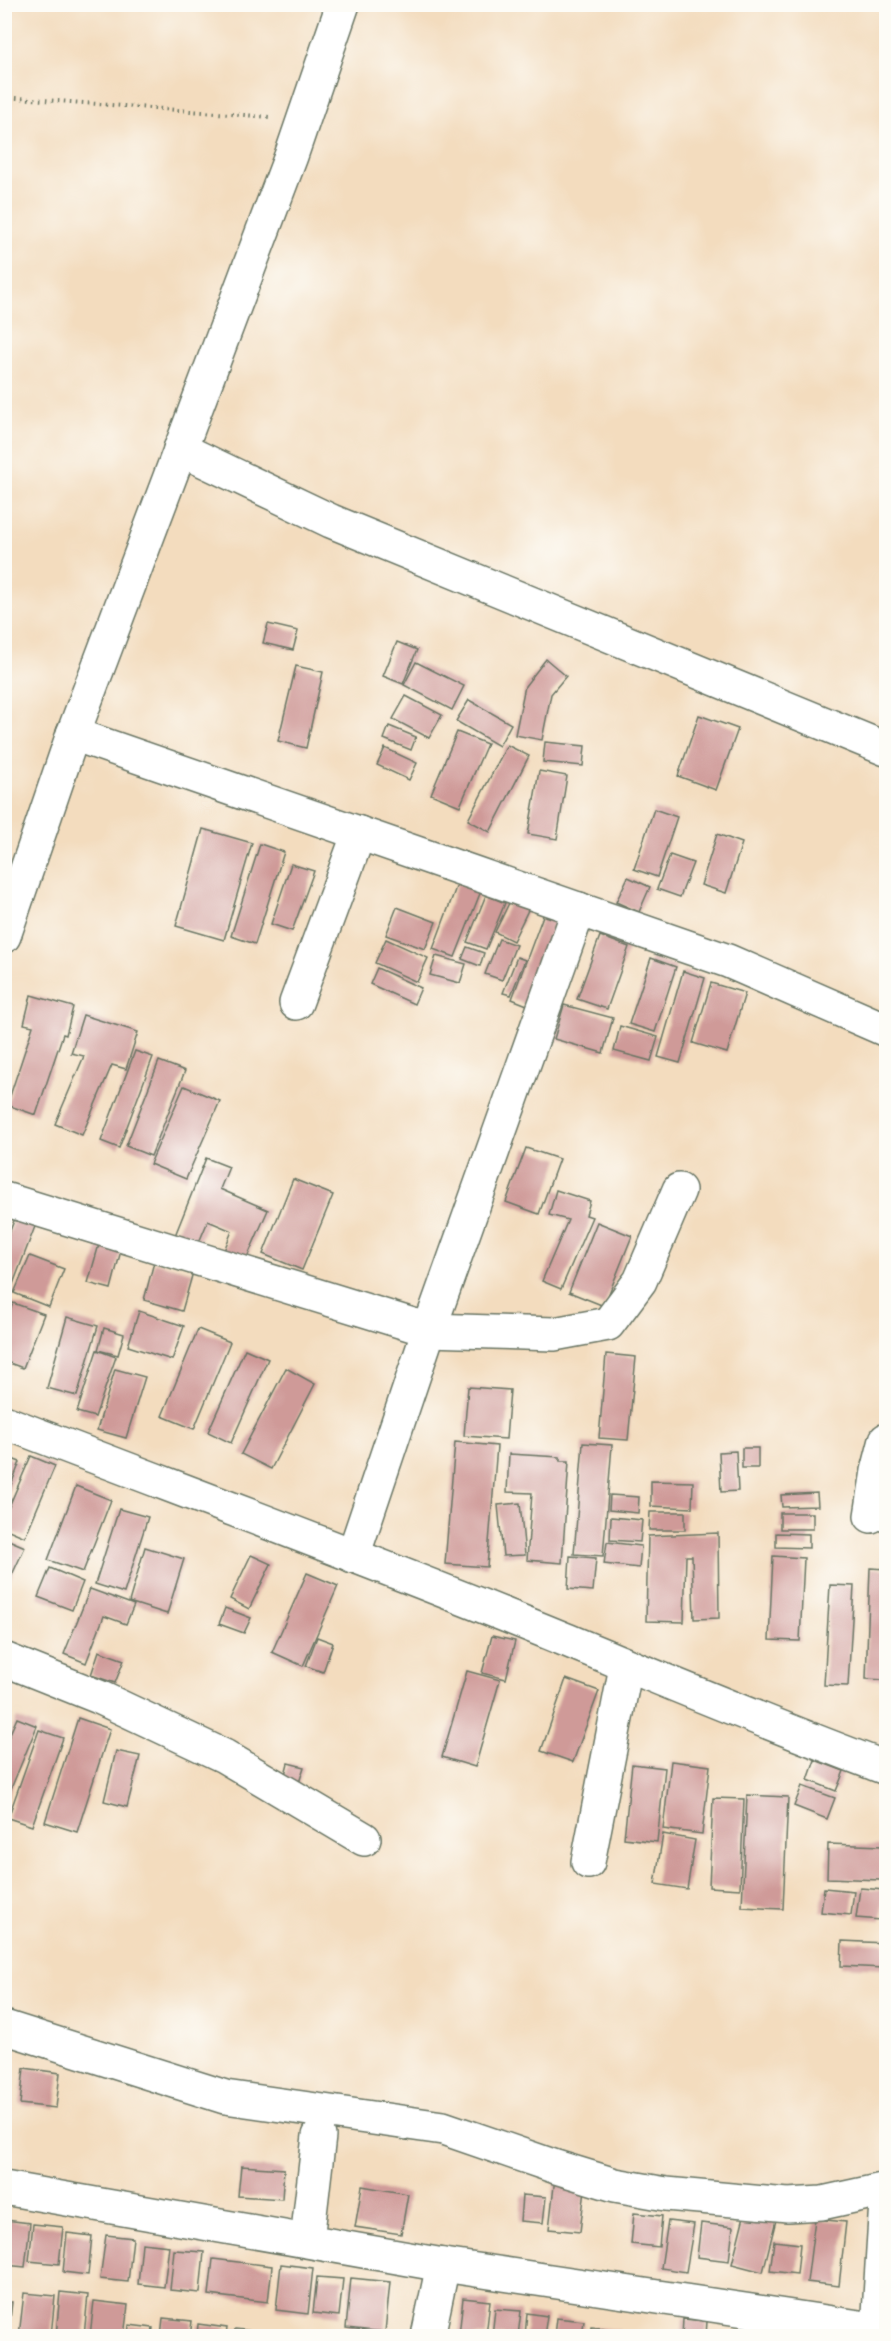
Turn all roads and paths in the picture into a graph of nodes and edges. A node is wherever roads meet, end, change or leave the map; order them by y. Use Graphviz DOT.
graph roads {
  1 [pos="343,4"];
  2 [pos="4,96"];
  3 [pos="304,119"];
  4 [pos="180,449"];
  5 [pos="73,734"];
  6 [pos="886,749"];
  7 [pos="360,833"];
  8 [pos="579,909"];
  9 [pos="4,936"];
  10 [pos="296,1003"];
  11 [pos="886,1030"];
  12 [pos="679,1190"];
  13 [pos="4,1199"];
  14 [pos="429,1330"];
  15 [pos="4,1422"];
  16 [pos="886,1440"];
  17 [pos="871,1516"];
  18 [pos="353,1556"];
  19 [pos="4,1659"];
  20 [pos="626,1667"];
  21 [pos="886,1768"];
  22 [pos="363,1839"];
  23 [pos="588,1862"];
  24 [pos="4,2027"];
  25 [pos="319,2136"];
  26 [pos="4,2188"];
  27 [pos="886,2189"];
  28 [pos="886,2202"];
  29 [pos="307,2240"];
  30 [pos="443,2265"];
  31 [pos="882,2330"];
  32 [pos="428,2337"];
  1 -- 3 [label="street"];
  2 -- 3 [label="path"];
  3 -- 4 [label="street"];
  4 -- 5 [label="street"];
  4 -- 6 [label="street"];
  5 -- 7 [label="street"];
  5 -- 9 [label="street"];
  7 -- 8 [label="street"];
  7 -- 10 [label="street"];
  8 -- 11 [label="street"];
  8 -- 14 [label="street"];
  12 -- 14 [label="street"];
  13 -- 14 [label="street"];
  14 -- 18 [label="street"];
  15 -- 18 [label="street"];
  16 -- 17 [label="street"];
  18 -- 20 [label="street"];
  19 -- 22 [label="street"];
  20 -- 21 [label="street"];
  20 -- 23 [label="street"];
  24 -- 27 [label="street"];
  25 -- 29 [label="street"];
  26 -- 29 [label="street"];
  28 -- 31 [label="street"];
  29 -- 30 [label="street"];
  30 -- 31 [label="street"];
  30 -- 32 [label="street"];
}
